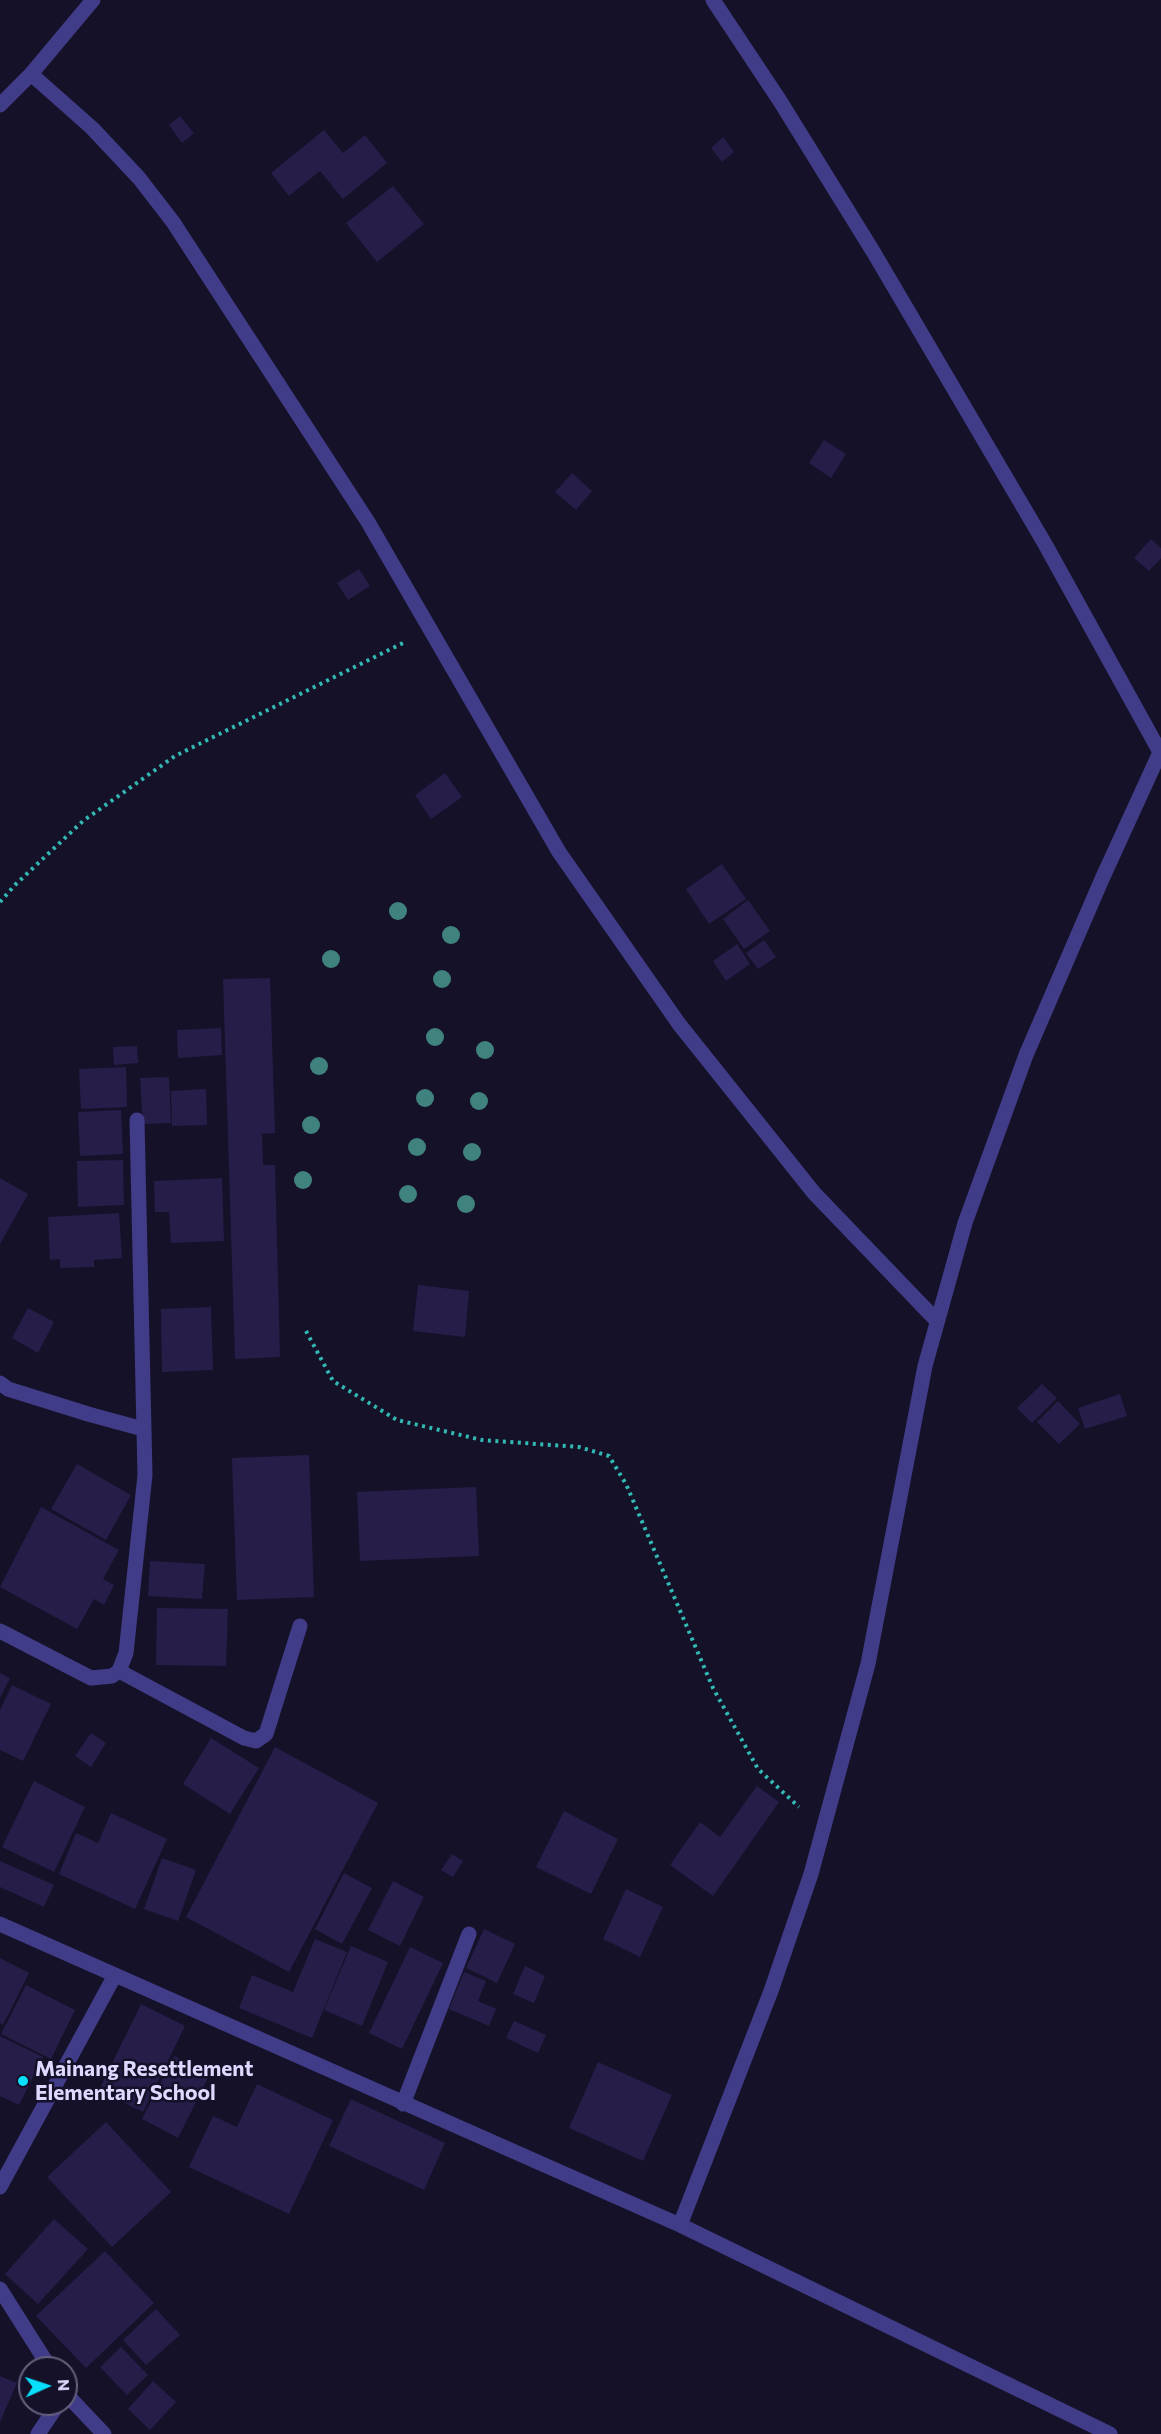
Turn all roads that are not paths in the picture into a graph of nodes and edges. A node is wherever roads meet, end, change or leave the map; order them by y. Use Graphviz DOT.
graph roads {
  1 [pos="93,0"];
  2 [pos="713,0"];
  3 [pos="31,74"];
  4 [pos="0,105"];
  5 [pos="1160,751"];
  6 [pos="136,1120"];
  7 [pos="937,1321"];
  8 [pos="0,1383"];
  9 [pos="143,1429"];
  10 [pos="300,1626"];
  11 [pos="0,1631"];
  12 [pos="119,1671"];
  13 [pos="0,1924"];
  14 [pos="469,1934"];
  15 [pos="115,1975"];
  16 [pos="403,2104"];
  17 [pos="0,2187"];
  18 [pos="680,2226"];
  19 [pos="0,2289"];
  20 [pos="42,2356"];
  21 [pos="78,2407"];
  22 [pos="49,2416"];
  23 [pos="38,2434"];
  24 [pos="104,2434"];
  25 [pos="1110,2434"];
  1 -- 3 [label="street"];
  2 -- 5 [label="street"];
  3 -- 4 [label="street"];
  3 -- 7 [label="street"];
  5 -- 7 [label="street"];
  6 -- 9 [label="street"];
  7 -- 18 [label="street"];
  8 -- 9 [label="street"];
  9 -- 12 [label="street"];
  10 -- 12 [label="street"];
  11 -- 12 [label="street"];
  13 -- 15 [label="street"];
  14 -- 16 [label="street"];
  15 -- 16 [label="street"];
  15 -- 17 [label="street"];
  16 -- 18 [label="street"];
  18 -- 25 [label="street"];
  19 -- 20 [label="street"];
  21 -- 24 [label="street"];
  22 -- 23 [label="street"];
}
